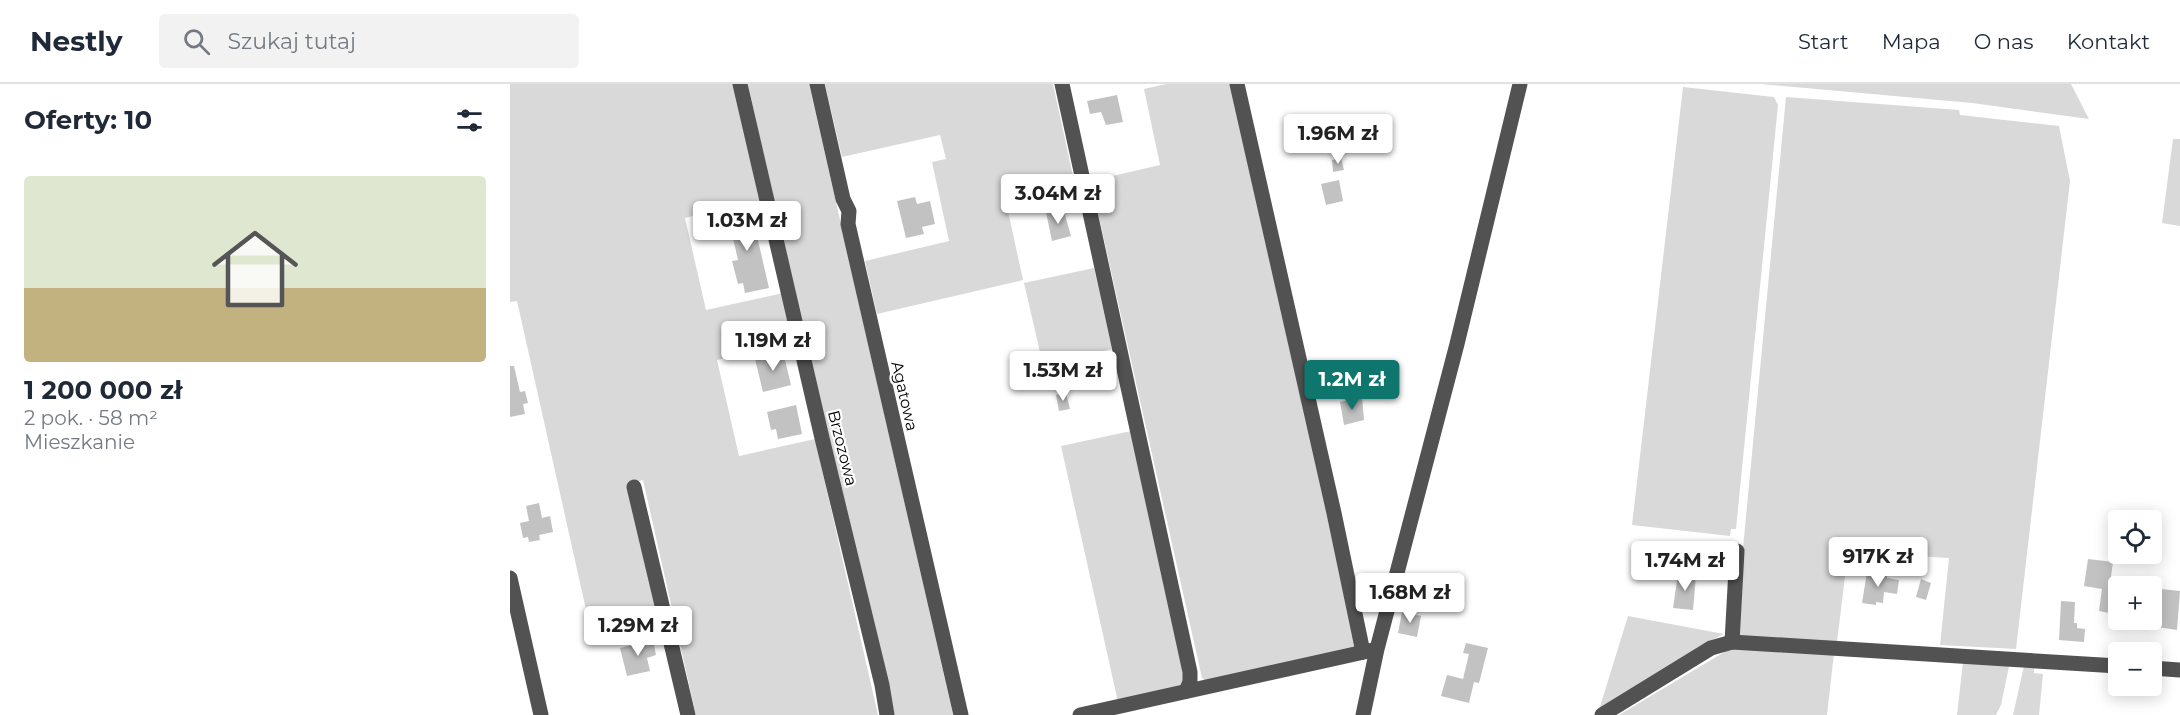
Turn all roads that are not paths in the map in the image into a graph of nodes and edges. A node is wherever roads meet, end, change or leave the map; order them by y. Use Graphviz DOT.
graph roads {
  1 [pos="740,84"];
  2 [pos="817,84"];
  3 [pos="1062,84"];
  4 [pos="1237,84"];
  5 [pos="1520,84"];
  6 [pos="634,487"];
  7 [pos="1737,551"];
  8 [pos="510,578"];
  9 [pos="1732,642"];
  10 [pos="1370,651"];
  11 [pos="2108,665"];
  12 [pos="2162,669"];
  13 [pos="2180,670"];
  14 [pos="1186,691"];
  15 [pos="541,715"];
  16 [pos="688,715"];
  17 [pos="887,715"];
  18 [pos="961,715"];
  19 [pos="1080,715"];
  20 [pos="1363,715"];
  21 [pos="1602,715"];
  1 -- 17 [label="street, Brzozowa"];
  2 -- 18 [label="street, Agatowa"];
  3 -- 14 [label="street"];
  4 -- 10 [label="street"];
  5 -- 10 [label="street"];
  6 -- 16 [label="street"];
  7 -- 9 [label="street"];
  8 -- 15 [label="street"];
  9 -- 11 [label="street"];
  9 -- 21 [label="street"];
  10 -- 14 [label="street"];
  10 -- 20 [label="street"];
  12 -- 13 [label="street"];
  14 -- 19 [label="street"];
}
